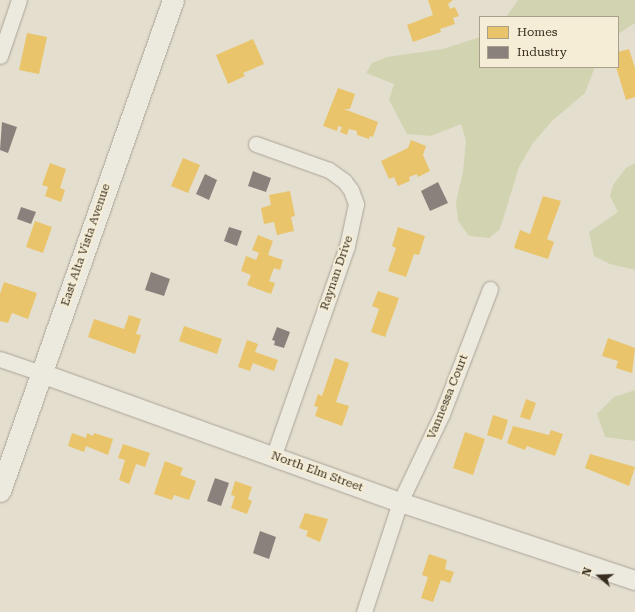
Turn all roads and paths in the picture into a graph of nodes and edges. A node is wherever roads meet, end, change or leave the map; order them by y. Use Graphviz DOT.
graph roads {
  1 [pos="19,0"];
  2 [pos="173,0"];
  3 [pos="0,56"];
  4 [pos="256,144"];
  5 [pos="490,289"];
  6 [pos="0,359"];
  7 [pos="41,373"];
  8 [pos="273,456"];
  9 [pos="0,491"];
  10 [pos="400,502"];
  11 [pos="635,580"];
  12 [pos="364,612"];
  1 -- 3 [label="street"];
  2 -- 7 [label="main road, East Alta Vista Avenue"];
  4 -- 8 [label="street, Raynan Drive"];
  5 -- 10 [label="street, Vannessa Court"];
  6 -- 7 [label="street, North Elm Street"];
  7 -- 8 [label="street, North Elm Street"];
  7 -- 9 [label="main road, East Alta Vista Avenue"];
  8 -- 10 [label="street, North Elm Street"];
  10 -- 11 [label="street, North Elm Street"];
  10 -- 12 [label="street, Vannessa Court"];
}
